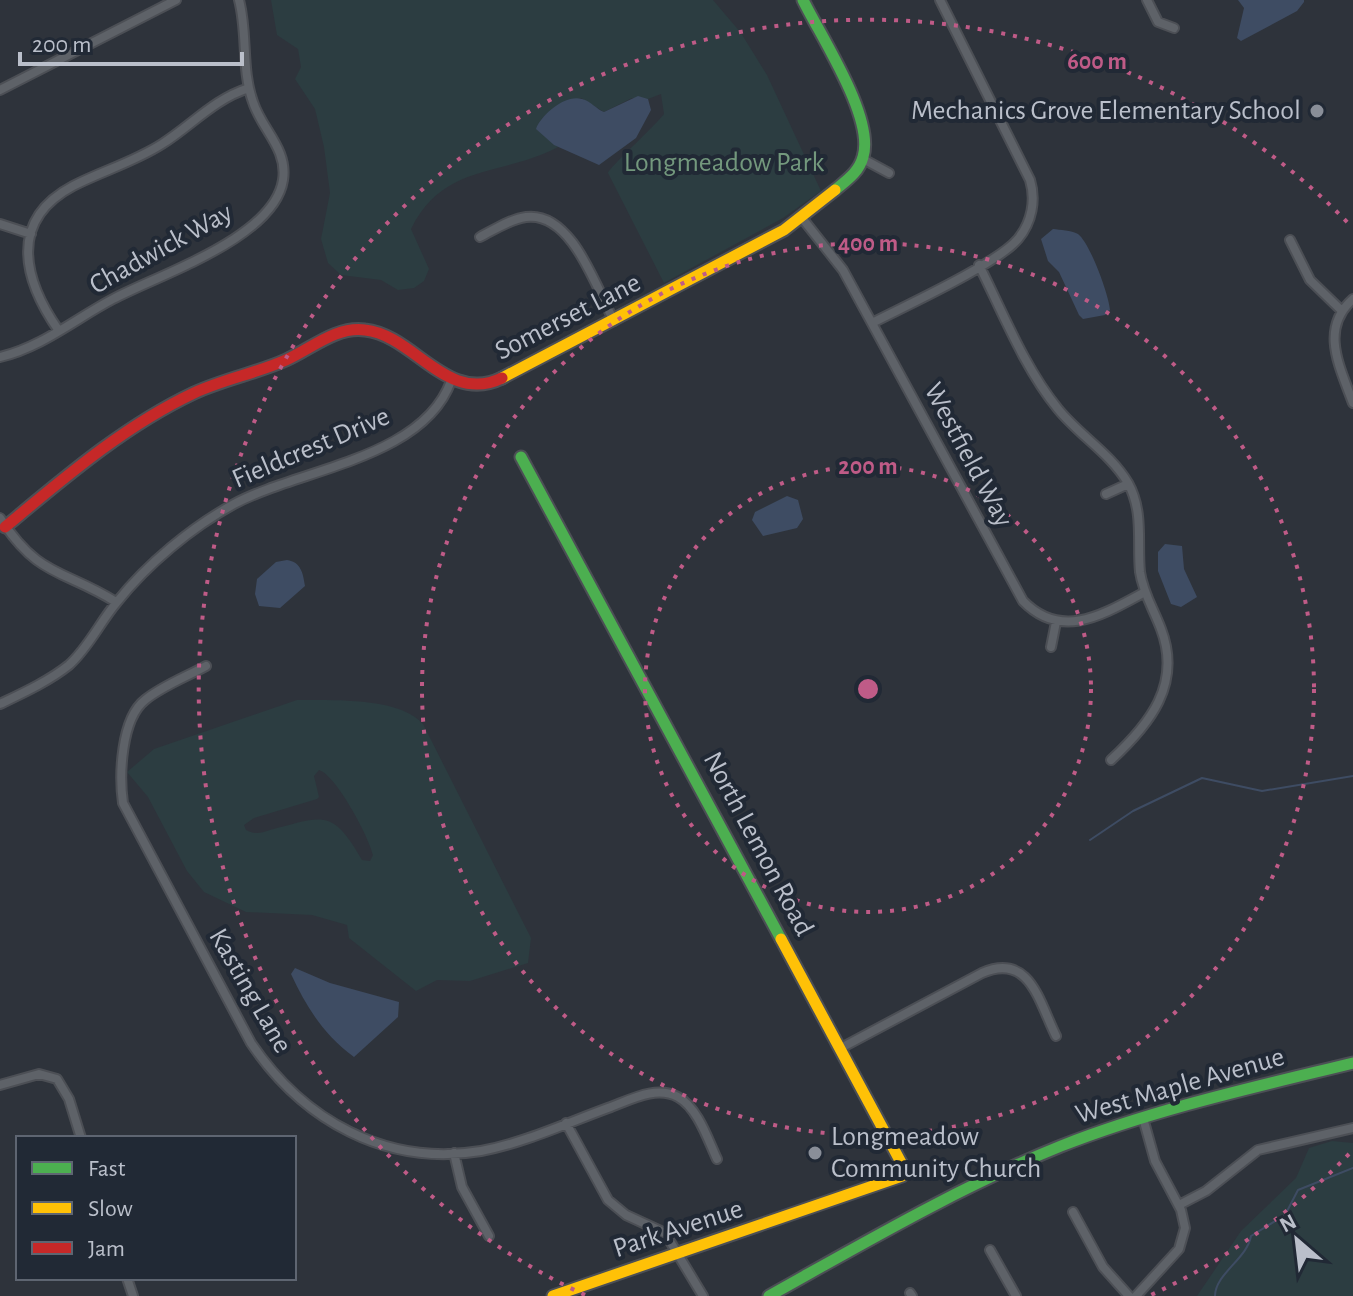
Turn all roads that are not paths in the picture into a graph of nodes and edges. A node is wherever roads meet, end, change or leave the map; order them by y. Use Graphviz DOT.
graph roads {
  1 [pos="176,0"];
  2 [pos="239,0"];
  3 [pos="803,0"];
  4 [pos="940,0"];
  5 [pos="1147,0"];
  6 [pos="1174,28"];
  7 [pos="249,88"];
  8 [pos="0,90"];
  9 [pos="863,159"];
  10 [pos="889,173"];
  11 [pos="802,218"];
  12 [pos="0,224"];
  13 [pos="31,234"];
  14 [pos="480,237"];
  15 [pos="1290,240"];
  16 [pos="979,265"];
  17 [pos="1353,299"];
  18 [pos="1342,311"];
  19 [pos="614,321"];
  20 [pos="872,323"];
  21 [pos="59,331"];
  22 [pos="0,357"];
  23 [pos="451,381"];
  24 [pos="1353,403"];
  25 [pos="521,457"];
  26 [pos="1128,484"];
  27 [pos="1106,494"];
  28 [pos="3,522"];
  29 [pos="1145,592"];
  30 [pos="116,602"];
  31 [pos="1056,622"];
  32 [pos="1051,647"];
  33 [pos="206,666"];
  34 [pos="0,704"];
  35 [pos="1111,760"];
  36 [pos="1056,1036"];
  37 [pos="841,1048"];
  38 [pos="1353,1063"];
  39 [pos="0,1085"];
  40 [pos="1143,1118"];
  41 [pos="566,1123"];
  42 [pos="1353,1128"];
  43 [pos="80,1136"];
  44 [pos="454,1153"];
  45 [pos="717,1159"];
  46 [pos="1179,1205"];
  47 [pos="819,1207"];
  48 [pos="1073,1212"];
  49 [pos="489,1236"];
  50 [pos="990,1250"];
  51 [pos="679,1254"];
  52 [pos="553,1296"];
  53 [pos="703,1296"];
  54 [pos="769,1296"];
  55 [pos="1016,1296"];
  56 [pos="1129,1296"];
  57 [pos="1136,1296"];
  1 -- 8 [label="street"];
  2 -- 7 [label="street, Chadwick Way"];
  3 -- 9 [label="street"];
  4 -- 16 [label="street"];
  5 -- 6 [label="street"];
  7 -- 13 [label="street"];
  7 -- 21 [label="street, Chadwick Way"];
  9 -- 10 [label="street"];
  9 -- 11 [label="street, Somerset Lane"];
  11 -- 19 [label="street, Somerset Lane"];
  11 -- 20 [label="street, Westfield Way"];
  12 -- 13 [label="street"];
  13 -- 21 [label="street"];
  14 -- 19 [label="street"];
  15 -- 18 [label="street"];
  16 -- 20 [label="street"];
  16 -- 26 [label="street"];
  17 -- 18 [label="street"];
  18 -- 24 [label="street"];
  19 -- 23 [label="street, Somerset Lane"];
  20 -- 31 [label="street, Westfield Way"];
  21 -- 22 [label="street, Chadwick Way"];
  23 -- 28 [label="street"];
  23 -- 30 [label="street, Fieldcrest Drive"];
  25 -- 37 [label="street, North Lemon Road"];
  26 -- 27 [label="street"];
  26 -- 29 [label="street"];
  28 -- 30 [label="street"];
  29 -- 31 [label="street"];
  29 -- 35 [label="street"];
  30 -- 34 [label="street, Fieldcrest Drive"];
  31 -- 32 [label="street"];
  33 -- 44 [label="street, Kasting Lane"];
  36 -- 37 [label="street"];
  37 -- 47 [label="street, North Lemon Road"];
  38 -- 40 [label="street, West Maple Avenue"];
  39 -- 43 [label="street"];
  40 -- 46 [label="street"];
  40 -- 54 [label="street, West Maple Avenue"];
  41 -- 44 [label="street, Kasting Lane"];
  41 -- 45 [label="street, Kasting Lane"];
  41 -- 51 [label="street"];
  42 -- 46 [label="street"];
  44 -- 49 [label="street"];
  46 -- 57 [label="street"];
  47 -- 51 [label="street, Park Avenue"];
  48 -- 56 [label="street"];
  50 -- 55 [label="street"];
  51 -- 52 [label="street, Park Avenue"];
  51 -- 53 [label="street"];
}
